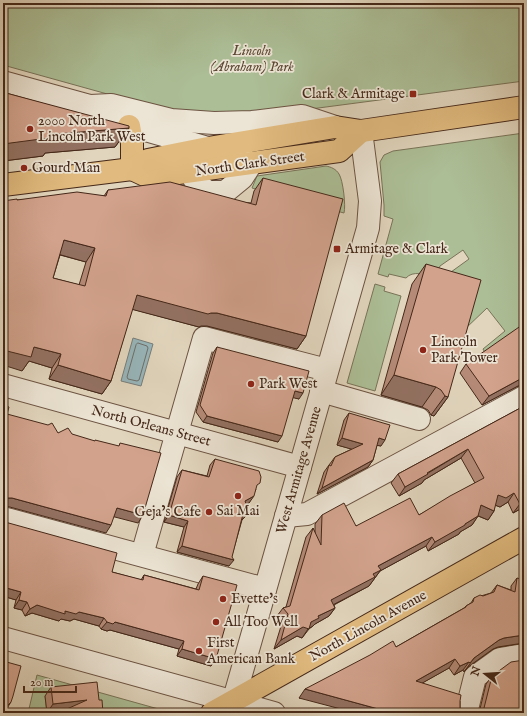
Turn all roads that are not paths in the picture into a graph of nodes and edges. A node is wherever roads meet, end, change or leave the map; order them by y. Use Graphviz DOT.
graph roads {
  1 [pos="3,82"];
  2 [pos="90,106"];
  3 [pos="524,107"];
  4 [pos="129,126"];
  5 [pos="335,127"];
  6 [pos="361,131"];
  7 [pos="208,148"];
  8 [pos="251,164"];
  9 [pos="132,169"];
  10 [pos="3,185"];
  11 [pos="327,370"];
  12 [pos="3,385"];
  13 [pos="321,391"];
  14 [pos="524,397"];
  15 [pos="419,419"];
  16 [pos="177,433"];
  17 [pos="300,467"];
  18 [pos="286,516"];
  19 [pos="3,518"];
  20 [pos="524,538"];
  21 [pos="142,555"];
  22 [pos="265,588"];
  23 [pos="3,638"];
  24 [pos="524,655"];
  25 [pos="231,707"];
  26 [pos="212,713"];
  27 [pos="274,713"];
  28 [pos="466,713"];
  1 -- 2 [label="street"];
  2 -- 4 [label="street"];
  2 -- 5 [label="street"];
  3 -- 6 [label="main road, North Clark Street"];
  4 -- 7 [label="street"];
  4 -- 9 [label="main road"];
  5 -- 6 [label="main road, North Clark Street"];
  5 -- 7 [label="main road, North Clark Street"];
  6 -- 8 [label="main road, North Clark Street"];
  6 -- 11 [label="street, West Armitage Avenue"];
  7 -- 8 [label="street"];
  7 -- 9 [label="main road, North Clark Street"];
  8 -- 9 [label="main road, North Clark Street"];
  9 -- 10 [label="main road, North Clark Street"];
  11 -- 13 [label="street, West Armitage Avenue"];
  11 -- 16 [label="street"];
  12 -- 16 [label="street, North Orleans Street"];
  13 -- 15 [label="street"];
  13 -- 17 [label="street, West Armitage Avenue"];
  14 -- 18 [label="street"];
  16 -- 17 [label="street, North Orleans Street"];
  16 -- 21 [label="street"];
  17 -- 18 [label="street, West Armitage Avenue"];
  18 -- 22 [label="street, West Armitage Avenue"];
  19 -- 21 [label="street"];
  20 -- 25 [label="main road, North Lincoln Avenue"];
  21 -- 22 [label="street"];
  22 -- 25 [label="street, West Armitage Avenue"];
  23 -- 25 [label="street"];
  24 -- 28 [label="street"];
  25 -- 26 [label="main road, North Lincoln Avenue"];
  25 -- 27 [label="street"];
}
